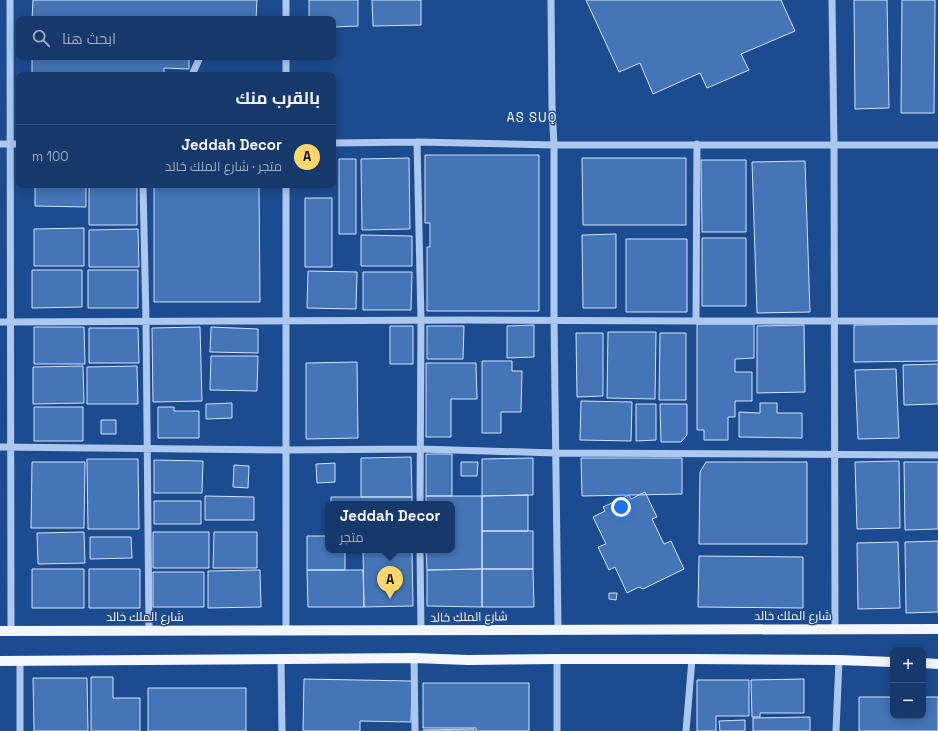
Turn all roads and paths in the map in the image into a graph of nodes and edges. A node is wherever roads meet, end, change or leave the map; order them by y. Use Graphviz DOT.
graph roads {
  1 [pos="10,0"];
  2 [pos="286,0"];
  3 [pos="551,0"];
  4 [pos="832,0"];
  5 [pos="286,16"];
  6 [pos="199,60"];
  7 [pos="286,60"];
  8 [pos="193,72"];
  9 [pos="286,72"];
  10 [pos="417,142"];
  11 [pos="336,143"];
  12 [pos="0,144"];
  13 [pos="10,144"];
  14 [pos="16,144"];
  15 [pos="697,144"];
  16 [pos="554,145"];
  17 [pos="834,145"];
  18 [pos="938,145"];
  19 [pos="143,188"];
  20 [pos="286,188"];
  21 [pos="286,320"];
  22 [pos="421,320"];
  23 [pos="554,320"];
  24 [pos="146,321"];
  25 [pos="696,321"];
  26 [pos="938,321"];
  27 [pos="0,322"];
  28 [pos="11,322"];
  29 [pos="834,322"];
  30 [pos="0,447"];
  31 [pos="11,447"];
  32 [pos="146,448"];
  33 [pos="420,449"];
  34 [pos="286,450"];
  35 [pos="556,452"];
  36 [pos="835,456"];
  37 [pos="938,456"];
  38 [pos="420,501"];
  39 [pos="420,553"];
  40 [pos="558,629"];
  41 [pos="835,629"];
  42 [pos="938,629"];
  43 [pos="149,630"];
  44 [pos="286,630"];
  45 [pos="420,630"];
  46 [pos="0,631"];
  47 [pos="11,631"];
  48 [pos="414,658"];
  49 [pos="557,658"];
  50 [pos="281,659"];
  51 [pos="692,659"];
  52 [pos="839,660"];
  53 [pos="0,662"];
  54 [pos="20,662"];
  55 [pos="890,662"];
  56 [pos="926,663"];
  57 [pos="938,664"];
  58 [pos="20,731"];
  59 [pos="282,731"];
  60 [pos="415,731"];
  61 [pos="557,731"];
  62 [pos="686,731"];
  63 [pos="836,731"];
  1 -- 13 [label="street"];
  2 -- 5 [label="street"];
  3 -- 16 [label="street"];
  4 -- 17 [label="street"];
  6 -- 8 [label="street"];
  7 -- 9 [label="street"];
  10 -- 11 [label="street"];
  10 -- 16 [label="street"];
  10 -- 22 [label="street"];
  12 -- 13 [label="street"];
  13 -- 14 [label="street"];
  13 -- 28 [label="street"];
  15 -- 16 [label="street"];
  15 -- 17 [label="street"];
  15 -- 25 [label="street"];
  16 -- 23 [label="street"];
  17 -- 18 [label="street"];
  17 -- 29 [label="street"];
  19 -- 24 [label="street"];
  20 -- 21 [label="street"];
  21 -- 22 [label="street"];
  21 -- 24 [label="street"];
  21 -- 34 [label="street"];
  22 -- 23 [label="street"];
  22 -- 33 [label="street"];
  23 -- 25 [label="street"];
  23 -- 35 [label="street"];
  24 -- 28 [label="street"];
  24 -- 32 [label="street"];
  25 -- 29 [label="street"];
  26 -- 29 [label="street"];
  27 -- 28 [label="street"];
  28 -- 31 [label="street"];
  29 -- 36 [label="street"];
  30 -- 31 [label="street"];
  31 -- 32 [label="street"];
  31 -- 47 [label="street"];
  32 -- 34 [label="street"];
  32 -- 43 [label="street"];
  33 -- 34 [label="street"];
  33 -- 35 [label="street"];
  33 -- 38 [label="street"];
  34 -- 44 [label="street"];
  35 -- 36 [label="street"];
  35 -- 40 [label="street"];
  36 -- 37 [label="street"];
  36 -- 41 [label="street"];
  39 -- 45 [label="street"];
  40 -- 41 [label="main road, شارع الملك خالد"];
  40 -- 45 [label="main road, شارع الملك خالد"];
  41 -- 42 [label="main road, شارع الملك خالد"];
  43 -- 44 [label="main road, شارع الملك خالد"];
  43 -- 47 [label="main road, شارع الملك خالد"];
  44 -- 45 [label="main road, شارع الملك خالد"];
  46 -- 47 [label="main road, شارع الملك خالد"];
  48 -- 49 [label="main road"];
  48 -- 50 [label="main road"];
  48 -- 60 [label="street"];
  49 -- 51 [label="main road"];
  49 -- 61 [label="street"];
  50 -- 54 [label="main road"];
  50 -- 59 [label="street"];
  51 -- 52 [label="main road"];
  51 -- 62 [label="street"];
  52 -- 55 [label="main road"];
  52 -- 63 [label="street"];
  53 -- 54 [label="main road"];
  54 -- 58 [label="street"];
  56 -- 57 [label="main road"];
}
